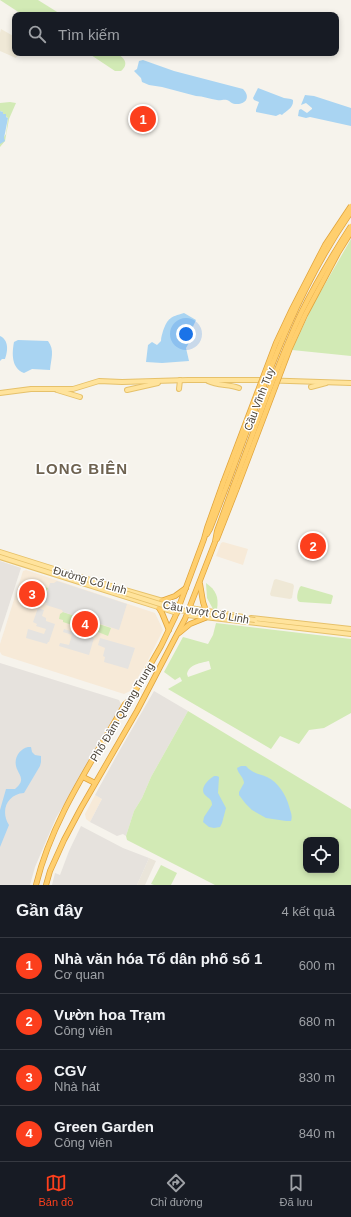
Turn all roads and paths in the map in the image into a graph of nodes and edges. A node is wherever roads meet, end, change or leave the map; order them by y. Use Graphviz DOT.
graph roads {
  1 [pos="351,206"];
  2 [pos="351,212"];
  3 [pos="351,226"];
  4 [pos="351,232"];
  5 [pos="180,380"];
  6 [pos="206,380"];
  7 [pos="167,381"];
  8 [pos="330,382"];
  9 [pos="351,383"];
  10 [pos="311,387"];
  11 [pos="238,388"];
  12 [pos="54,389"];
  13 [pos="179,389"];
  14 [pos="127,390"];
  15 [pos="0,394"];
  16 [pos="80,397"];
  17 [pos="215,511"];
  18 [pos="225,515"];
  19 [pos="204,539"];
  20 [pos="215,542"];
  21 [pos="0,552"];
  22 [pos="0,558"];
  23 [pos="99,582"];
  24 [pos="200,582"];
  25 [pos="187,587"];
  26 [pos="96,588"];
  27 [pos="112,589"];
  28 [pos="161,601"];
  29 [pos="180,606"];
  30 [pos="159,608"];
  31 [pos="190,608"];
  32 [pos="206,611"];
  33 [pos="177,613"];
  34 [pos="187,615"];
  35 [pos="205,618"];
  36 [pos="272,623"];
  37 [pos="169,630"];
  38 [pos="351,630"];
  39 [pos="178,634"];
  40 [pos="351,634"];
  41 [pos="83,777"];
  42 [pos="95,783"];
  43 [pos="36,884"];
  44 [pos="46,885"];
  1 -- 17 [label="highway, Cầu Vĩnh Tuy, bridge"];
  2 -- 17 [label="highway, Cầu Vĩnh Tuy, bridge"];
  3 -- 18 [label="highway, Cầu Vĩnh Tuy, bridge"];
  4 -- 18 [label="highway, Cầu Vĩnh Tuy, bridge"];
  5 -- 6 [label="main road"];
  5 -- 7 [label="main road"];
  5 -- 13 [label="main road"];
  6 -- 8 [label="main road"];
  6 -- 11 [label="main road"];
  7 -- 12 [label="main road"];
  7 -- 14 [label="main road"];
  8 -- 9 [label="main road"];
  8 -- 10 [label="main road"];
  12 -- 15 [label="main road"];
  12 -- 16 [label="main road"];
  17 -- 19 [label="highway, Cầu Vĩnh Tuy"];
  18 -- 20 [label="highway, Cầu Vĩnh Tuy"];
  19 -- 25 [label="highway, Phố Đàm Quang Trung"];
  20 -- 24 [label="highway, Phố Đàm Quang Trung"];
  21 -- 23 [label="main road, Đường Cổ Linh"];
  22 -- 26 [label="main road, Đường Cổ Linh"];
  23 -- 27 [label="main road, Cầu vượt Cổ Linh"];
  23 -- 28 [label="main road, Đường Cổ Linh"];
  24 -- 31 [label="highway, Phố Đàm Quang Trung"];
  24 -- 32 [label="highway"];
  25 -- 28 [label="highway"];
  25 -- 29 [label="highway, Phố Đàm Quang Trung"];
  26 -- 27 [label="main road, Cầu vượt Cổ Linh"];
  26 -- 30 [label="main road, Đường Cổ Linh"];
  27 -- 36 [label="main road, Cầu vượt Cổ Linh, bridge"];
  28 -- 29 [label="main road, Đường Cổ Linh"];
  28 -- 30 [label="main road"];
  29 -- 33 [label="highway, Phố Đàm Quang Trung"];
  30 -- 33 [label="main road, Đường Cổ Linh"];
  30 -- 37 [label="highway"];
  31 -- 32 [label="main road"];
  31 -- 34 [label="highway, Phố Đàm Quang Trung"];
  32 -- 35 [label="main road"];
  32 -- 36 [label="main road"];
  33 -- 37 [label="highway, Phố Đàm Quang Trung"];
  34 -- 35 [label="main road"];
  34 -- 39 [label="highway, Phố Đàm Quang Trung"];
  35 -- 36 [label="main road"];
  35 -- 39 [label="highway"];
  36 -- 38 [label="main road"];
  36 -- 40 [label="main road"];
  37 -- 41 [label="highway, Phố Đàm Quang Trung"];
  39 -- 42 [label="highway, Phố Đàm Quang Trung"];
  41 -- 42 [label="highway"];
  41 -- 43 [label="highway, Phố Đàm Quang Trung"];
  42 -- 44 [label="highway, Phố Đàm Quang Trung"];
}
